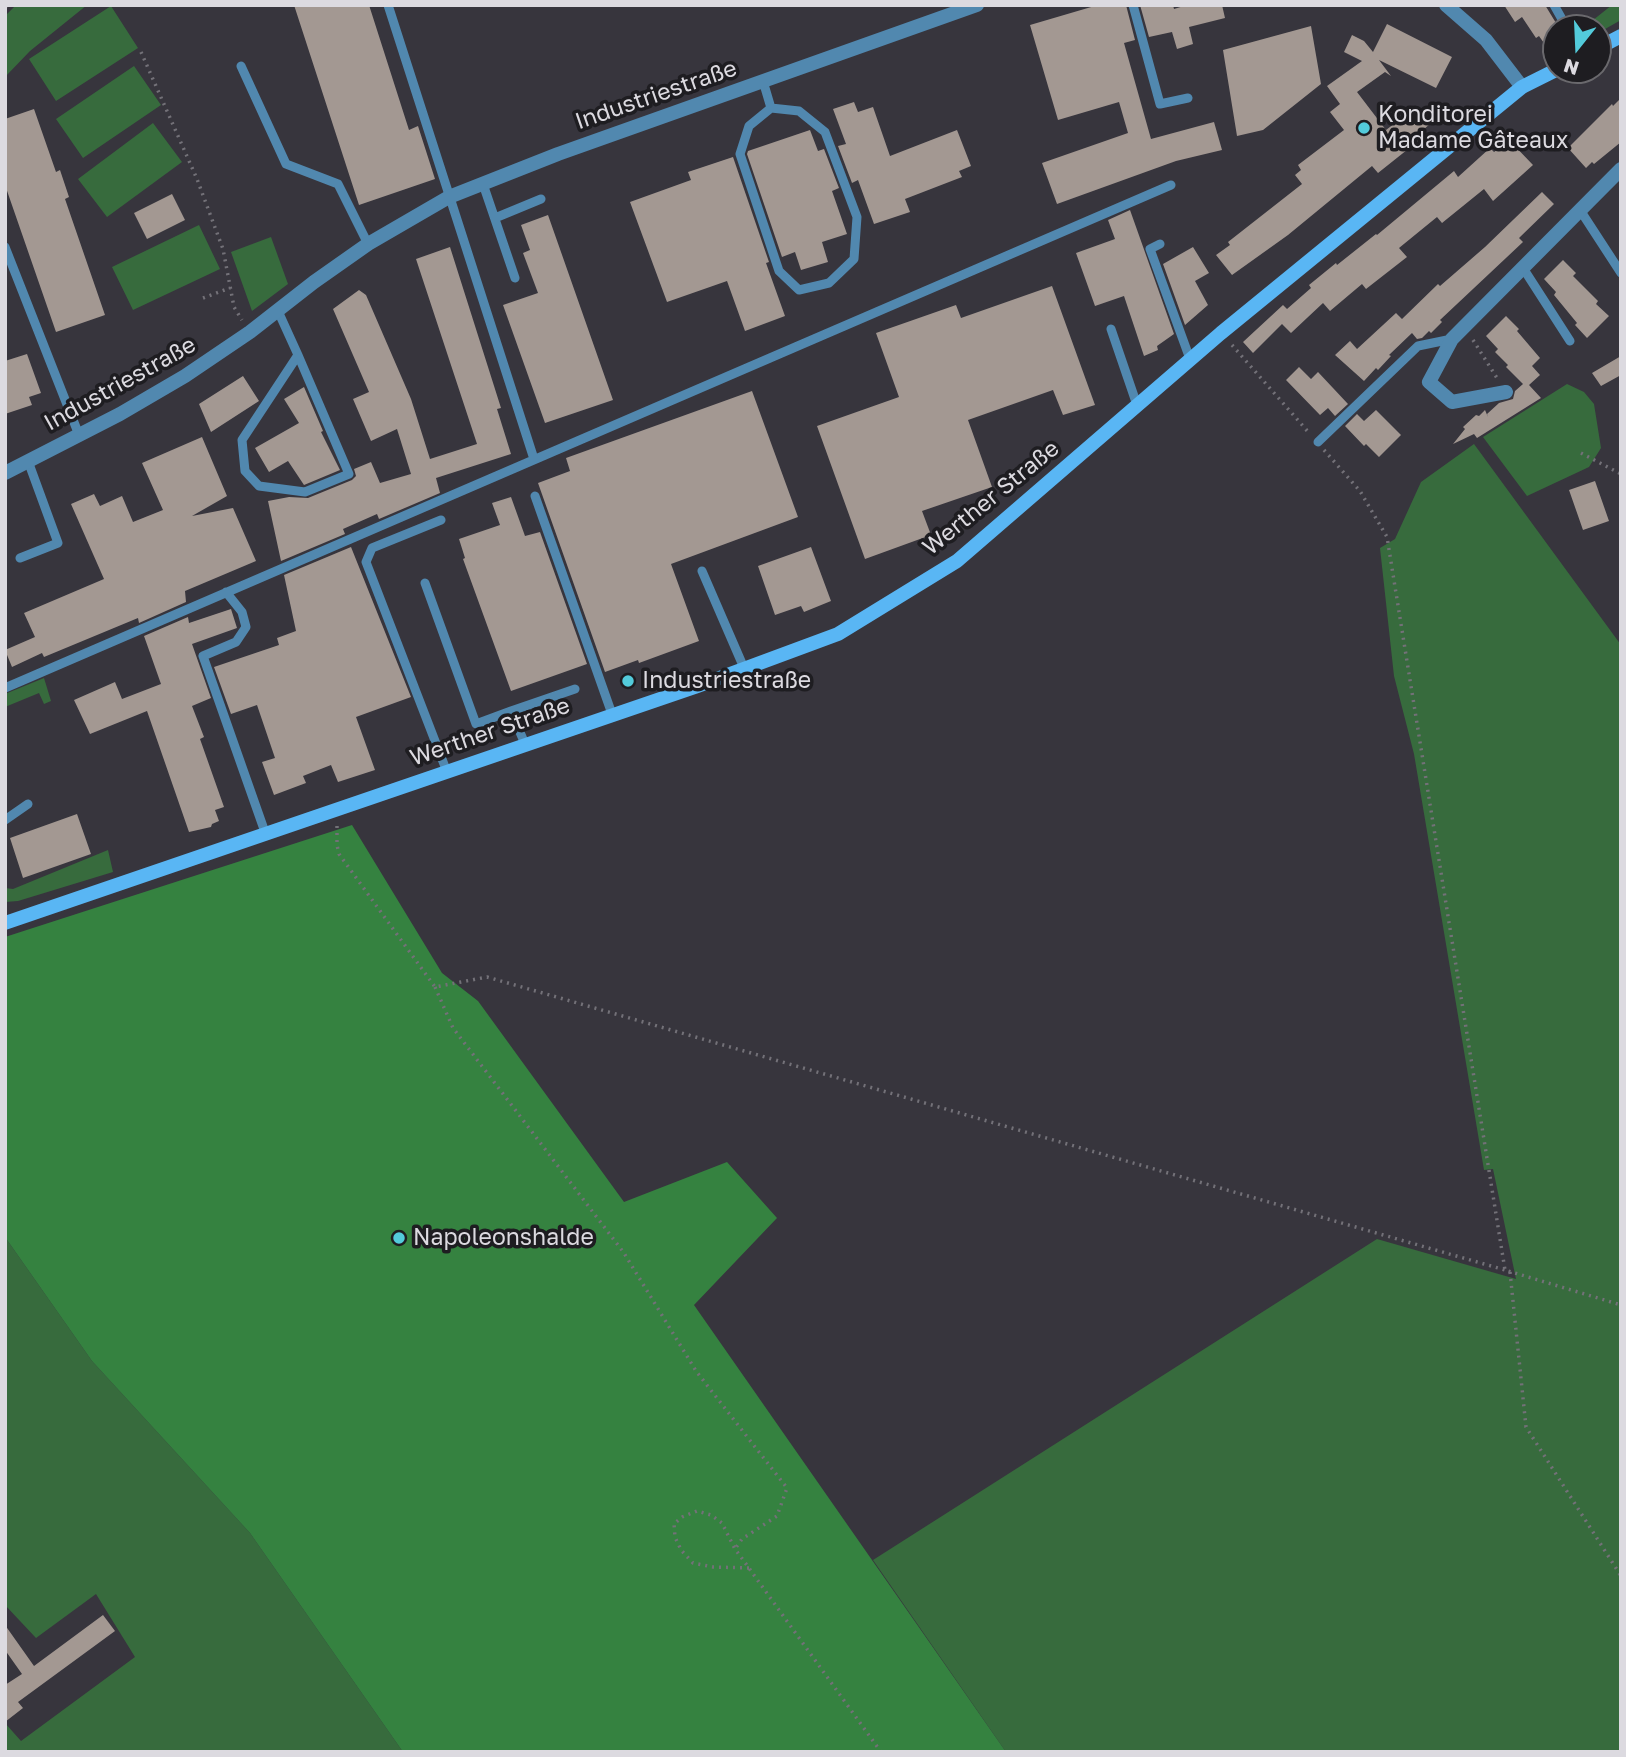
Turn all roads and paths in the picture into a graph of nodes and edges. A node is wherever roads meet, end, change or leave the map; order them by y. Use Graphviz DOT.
graph roads {
  1 [pos="388,5"];
  2 [pos="976,5"];
  3 [pos="1133,5"];
  4 [pos="1446,5"];
  5 [pos="141,52"];
  6 [pos="241,66"];
  7 [pos="1542,77"];
  8 [pos="763,81"];
  9 [pos="1522,88"];
  10 [pos="1188,98"];
  11 [pos="771,108"];
  12 [pos="1621,169"];
  13 [pos="483,184"];
  14 [pos="1171,185"];
  15 [pos="449,197"];
  16 [pos="541,199"];
  17 [pos="1580,210"];
  18 [pos="495,218"];
  19 [pos="368,244"];
  20 [pos="1160,244"];
  21 [pos="5,247"];
  22 [pos="1523,268"];
  23 [pos="1621,273"];
  24 [pos="515,278"];
  25 [pos="230,288"];
  26 [pos="203,298"];
  27 [pos="278,311"];
  28 [pos="1465,326"];
  29 [pos="1111,329"];
  30 [pos="250,332"];
  31 [pos="1221,333"];
  32 [pos="1452,339"];
  33 [pos="1570,341"];
  34 [pos="298,355"];
  35 [pos="1190,359"];
  36 [pos="1506,392"];
  37 [pos="1137,405"];
  38 [pos="79,435"];
  39 [pos="1318,442"];
  40 [pos="1581,453"];
  41 [pos="534,459"];
  42 [pos="28,461"];
  43 [pos="5,473"];
  44 [pos="1621,474"];
  45 [pos="535,496"];
  46 [pos="441,520"];
  47 [pos="20,558"];
  48 [pos="702,571"];
  49 [pos="425,583"];
  50 [pos="226,593"];
  51 [pos="744,668"];
  52 [pos="5,688"];
  53 [pos="575,689"];
  54 [pos="511,711"];
  55 [pos="612,714"];
  56 [pos="525,744"];
  57 [pos="447,772"];
  58 [pos="28,804"];
  59 [pos="337,810"];
  60 [pos="5,820"];
  61 [pos="266,835"];
  62 [pos="5,923"];
  63 [pos="435,987"];
  64 [pos="1508,1271"];
  65 [pos="1621,1306"];
  66 [pos="735,1549"];
  67 [pos="749,1568"];
  68 [pos="1621,1576"];
  69 [pos="881,1752"];
  1 -- 15 [label="lane"];
  2 -- 8 [label="street, Industriestraße"];
  3 -- 10 [label="lane"];
  4 -- 9 [label="street"];
  5 -- 25 [label="path"];
  6 -- 19 [label="lane"];
  7 -- 9 [label="street, Werther Straße"];
  8 -- 11 [label="lane"];
  8 -- 13 [label="street, Industriestraße"];
  9 -- 31 [label="street, Werther Straße"];
  11 -- 11 [label="lane"];
  12 -- 17 [label="street"];
  13 -- 15 [label="street, Industriestraße"];
  13 -- 18 [label="lane"];
  14 -- 41 [label="lane"];
  15 -- 19 [label="street, Industriestraße"];
  15 -- 41 [label="lane"];
  16 -- 18 [label="lane"];
  17 -- 22 [label="street"];
  17 -- 23 [label="lane"];
  18 -- 24 [label="lane"];
  19 -- 27 [label="street, Industriestraße"];
  20 -- 35 [label="lane"];
  21 -- 38 [label="lane"];
  22 -- 28 [label="street"];
  22 -- 33 [label="lane"];
  25 -- 26 [label="path"];
  25 -- 30 [label="path"];
  27 -- 30 [label="street, Industriestraße"];
  27 -- 34 [label="lane"];
  28 -- 32 [label="street"];
  28 -- 36 [label="path"];
  29 -- 37 [label="lane"];
  30 -- 38 [label="street, Industriestraße"];
  31 -- 35 [label="street, Werther Straße"];
  31 -- 39 [label="path"];
  32 -- 36 [label="street"];
  32 -- 39 [label="lane"];
  34 -- 34 [label="lane"];
  35 -- 37 [label="street, Werther Straße"];
  37 -- 51 [label="street, Werther Straße"];
  38 -- 42 [label="street, Industriestraße"];
  39 -- 64 [label="path"];
  40 -- 44 [label="path"];
  41 -- 50 [label="lane"];
  42 -- 43 [label="street, Industriestraße"];
  42 -- 47 [label="lane"];
  45 -- 55 [label="lane"];
  46 -- 57 [label="lane"];
  48 -- 51 [label="lane"];
  49 -- 54 [label="lane"];
  50 -- 52 [label="lane"];
  50 -- 61 [label="lane"];
  51 -- 55 [label="street, Werther Straße"];
  53 -- 54 [label="lane"];
  54 -- 56 [label="lane"];
  55 -- 56 [label="street, Werther Straße"];
  56 -- 57 [label="street, Werther Straße"];
  57 -- 59 [label="street, Werther Straße"];
  58 -- 60 [label="lane"];
  59 -- 61 [label="street, Werther Straße"];
  59 -- 63 [label="path"];
  61 -- 62 [label="street, Werther Straße"];
  63 -- 64 [label="path"];
  63 -- 66 [label="path"];
  64 -- 65 [label="path"];
  64 -- 68 [label="path"];
  66 -- 67 [label="path"];
  66 -- 67 [label="path"];
  67 -- 69 [label="path"];
}
